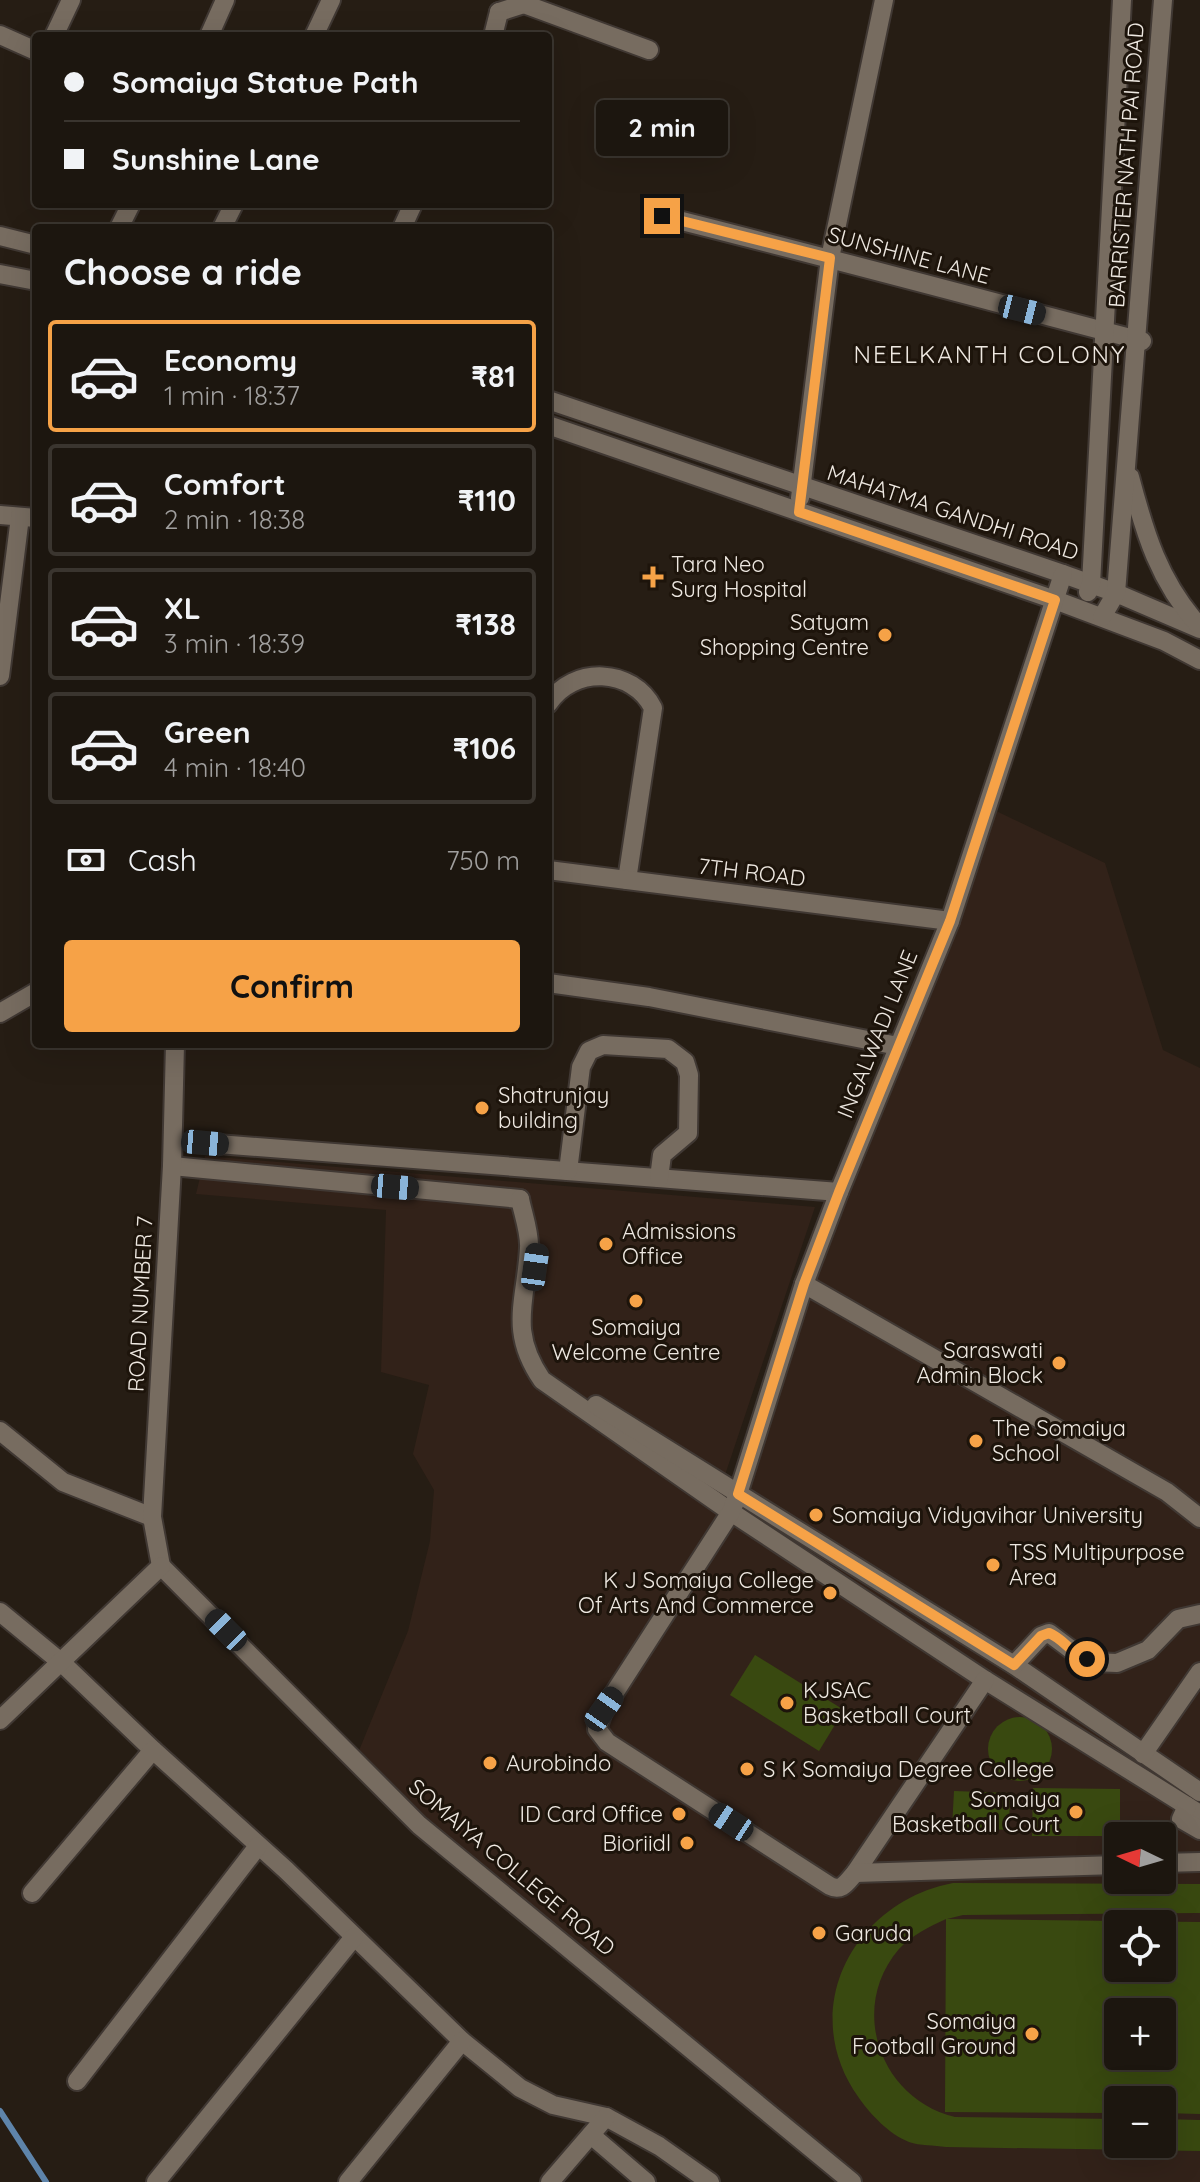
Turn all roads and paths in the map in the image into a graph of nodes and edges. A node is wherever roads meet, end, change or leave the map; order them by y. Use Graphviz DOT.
graph roads {
  1 [pos="71,0"];
  2 [pos="225,0"];
  3 [pos="331,0"];
  4 [pos="884,0"];
  5 [pos="1122,0"];
  6 [pos="1163,0"];
  7 [pos="495,6"];
  8 [pos="56,32"];
  9 [pos="211,32"];
  10 [pos="316,32"];
  11 [pos="493,32"];
  12 [pos="0,35"];
  13 [pos="32,49"];
  14 [pos="649,50"];
  15 [pos="662,216"];
  16 [pos="0,236"];
  17 [pos="32,244"];
  18 [pos="830,258"];
  19 [pos="0,274"];
  20 [pos="32,280"];
  21 [pos="1105,331"];
  22 [pos="1140,341"];
  23 [pos="552,401"];
  24 [pos="552,426"];
  25 [pos="1127,463"];
  26 [pos="801,487"];
  27 [pos="799,512"];
  28 [pos="0,515"];
  29 [pos="28,518"];
  30 [pos="1063,574"];
  31 [pos="1091,584"];
  32 [pos="1116,593"];
  33 [pos="1055,600"];
  34 [pos="1082,610"];
  35 [pos="1102,617"];
  36 [pos="1200,628"];
  37 [pos="1200,660"];
  38 [pos="0,676"];
  39 [pos="552,700"];
  40 [pos="552,871"];
  41 [pos="627,880"];
  42 [pos="950,921"];
  43 [pos="552,984"];
  44 [pos="32,994"];
  45 [pos="0,1013"];
  46 [pos="898,1046"];
  47 [pos="175,1048"];
  48 [pos="205,1143"];
  49 [pos="172,1166"];
  50 [pos="568,1171"];
  51 [pos="659,1178"];
  52 [pos="839,1192"];
  53 [pos="520,1199"];
  54 [pos="804,1284"];
  55 [pos="0,1431"];
  56 [pos="740,1489"];
  57 [pos="731,1512"];
  58 [pos="152,1517"];
  59 [pos="1200,1518"];
  60 [pos="161,1566"];
  61 [pos="0,1612"];
  62 [pos="1200,1614"];
  63 [pos="62,1663"];
  64 [pos="1014,1665"];
  65 [pos="1200,1672"];
  66 [pos="985,1680"];
  67 [pos="0,1720"];
  68 [pos="153,1750"];
  69 [pos="1143,1754"];
  70 [pos="1196,1804"];
  71 [pos="1200,1830"];
  72 [pos="258,1846"];
  73 [pos="1200,1862"];
  74 [pos="1176,1863"];
  75 [pos="1104,1865"];
  76 [pos="855,1873"];
  77 [pos="32,1893"];
  78 [pos="354,1937"];
  79 [pos="462,2041"];
  80 [pos="77,2081"];
  81 [pos="606,2117"];
  82 [pos="591,2135"];
  83 [pos="156,2182"];
  84 [pos="348,2182"];
  85 [pos="550,2182"];
  86 [pos="646,2182"];
  87 [pos="710,2182"];
  88 [pos="852,2182"];
  1 -- 8 [label="street"];
  2 -- 9 [label="street"];
  3 -- 10 [label="street"];
  4 -- 18 [label="street"];
  5 -- 21 [label="street"];
  6 -- 22 [label="street, BARRISTER NATH PAI ROAD"];
  7 -- 11 [label="street"];
  7 -- 14 [label="street"];
  12 -- 13 [label="street"];
  15 -- 18 [label="street, SUNSHINE LANE"];
  16 -- 17 [label="street"];
  18 -- 21 [label="street, SUNSHINE LANE"];
  18 -- 26 [label="street"];
  19 -- 20 [label="street"];
  21 -- 22 [label="street, SUNSHINE LANE"];
  21 -- 31 [label="street"];
  22 -- 25 [label="street, BARRISTER NATH PAI ROAD"];
  23 -- 26 [label="street, MAHATMA GANDHI ROAD"];
  24 -- 27 [label="street"];
  25 -- 32 [label="street, BARRISTER NATH PAI ROAD"];
  25 -- 36 [label="street"];
  26 -- 27 [label="street"];
  26 -- 30 [label="street, MAHATMA GANDHI ROAD"];
  27 -- 33 [label="street"];
  28 -- 29 [label="street"];
  29 -- 38 [label="street"];
  30 -- 31 [label="street, MAHATMA GANDHI ROAD"];
  30 -- 33 [label="street, INGALWADI LANE"];
  31 -- 32 [label="street, MAHATMA GANDHI ROAD"];
  31 -- 34 [label="street"];
  32 -- 35 [label="street, BARRISTER NATH PAI ROAD"];
  32 -- 36 [label="street, MAHATMA GANDHI ROAD"];
  33 -- 34 [label="street"];
  33 -- 42 [label="street, INGALWADI LANE"];
  34 -- 35 [label="street"];
  35 -- 37 [label="street"];
  39 -- 41 [label="street"];
  40 -- 41 [label="street, 7TH ROAD"];
  41 -- 42 [label="street, 7TH ROAD"];
  42 -- 46 [label="street, INGALWADI LANE"];
  43 -- 46 [label="street"];
  44 -- 45 [label="street"];
  46 -- 52 [label="street, INGALWADI LANE"];
  47 -- 49 [label="street, ROAD NUMBER 7"];
  48 -- 50 [label="street"];
  49 -- 53 [label="street"];
  49 -- 58 [label="street, ROAD NUMBER 7"];
  50 -- 51 [label="street"];
  50 -- 51 [label="street"];
  51 -- 52 [label="street"];
  52 -- 54 [label="street, INGALWADI LANE"];
  53 -- 56 [label="street"];
  53 -- 57 [label="street"];
  54 -- 56 [label="street, INGALWADI LANE"];
  54 -- 59 [label="street"];
  55 -- 58 [label="street"];
  56 -- 57 [label="street, INGALWADI LANE"];
  56 -- 64 [label="street"];
  57 -- 66 [label="street"];
  57 -- 76 [label="street, INGALWADI LANE"];
  58 -- 60 [label="street, ROAD NUMBER 7"];
  60 -- 63 [label="street"];
  60 -- 88 [label="street, SOMAIYA COLLEGE ROAD"];
  61 -- 63 [label="street"];
  62 -- 64 [label="street"];
  63 -- 67 [label="street"];
  63 -- 68 [label="street"];
  64 -- 69 [label="street"];
  65 -- 69 [label="street"];
  66 -- 70 [label="street"];
  66 -- 76 [label="street"];
  68 -- 72 [label="street"];
  68 -- 77 [label="street"];
  69 -- 70 [label="street"];
  70 -- 71 [label="street"];
  72 -- 78 [label="street"];
  72 -- 80 [label="street"];
  73 -- 74 [label="street"];
  75 -- 76 [label="street"];
  78 -- 79 [label="street"];
  78 -- 83 [label="street"];
  79 -- 81 [label="street"];
  79 -- 84 [label="street"];
  81 -- 82 [label="street"];
  81 -- 87 [label="street"];
  82 -- 85 [label="street"];
  82 -- 86 [label="street"];
}
